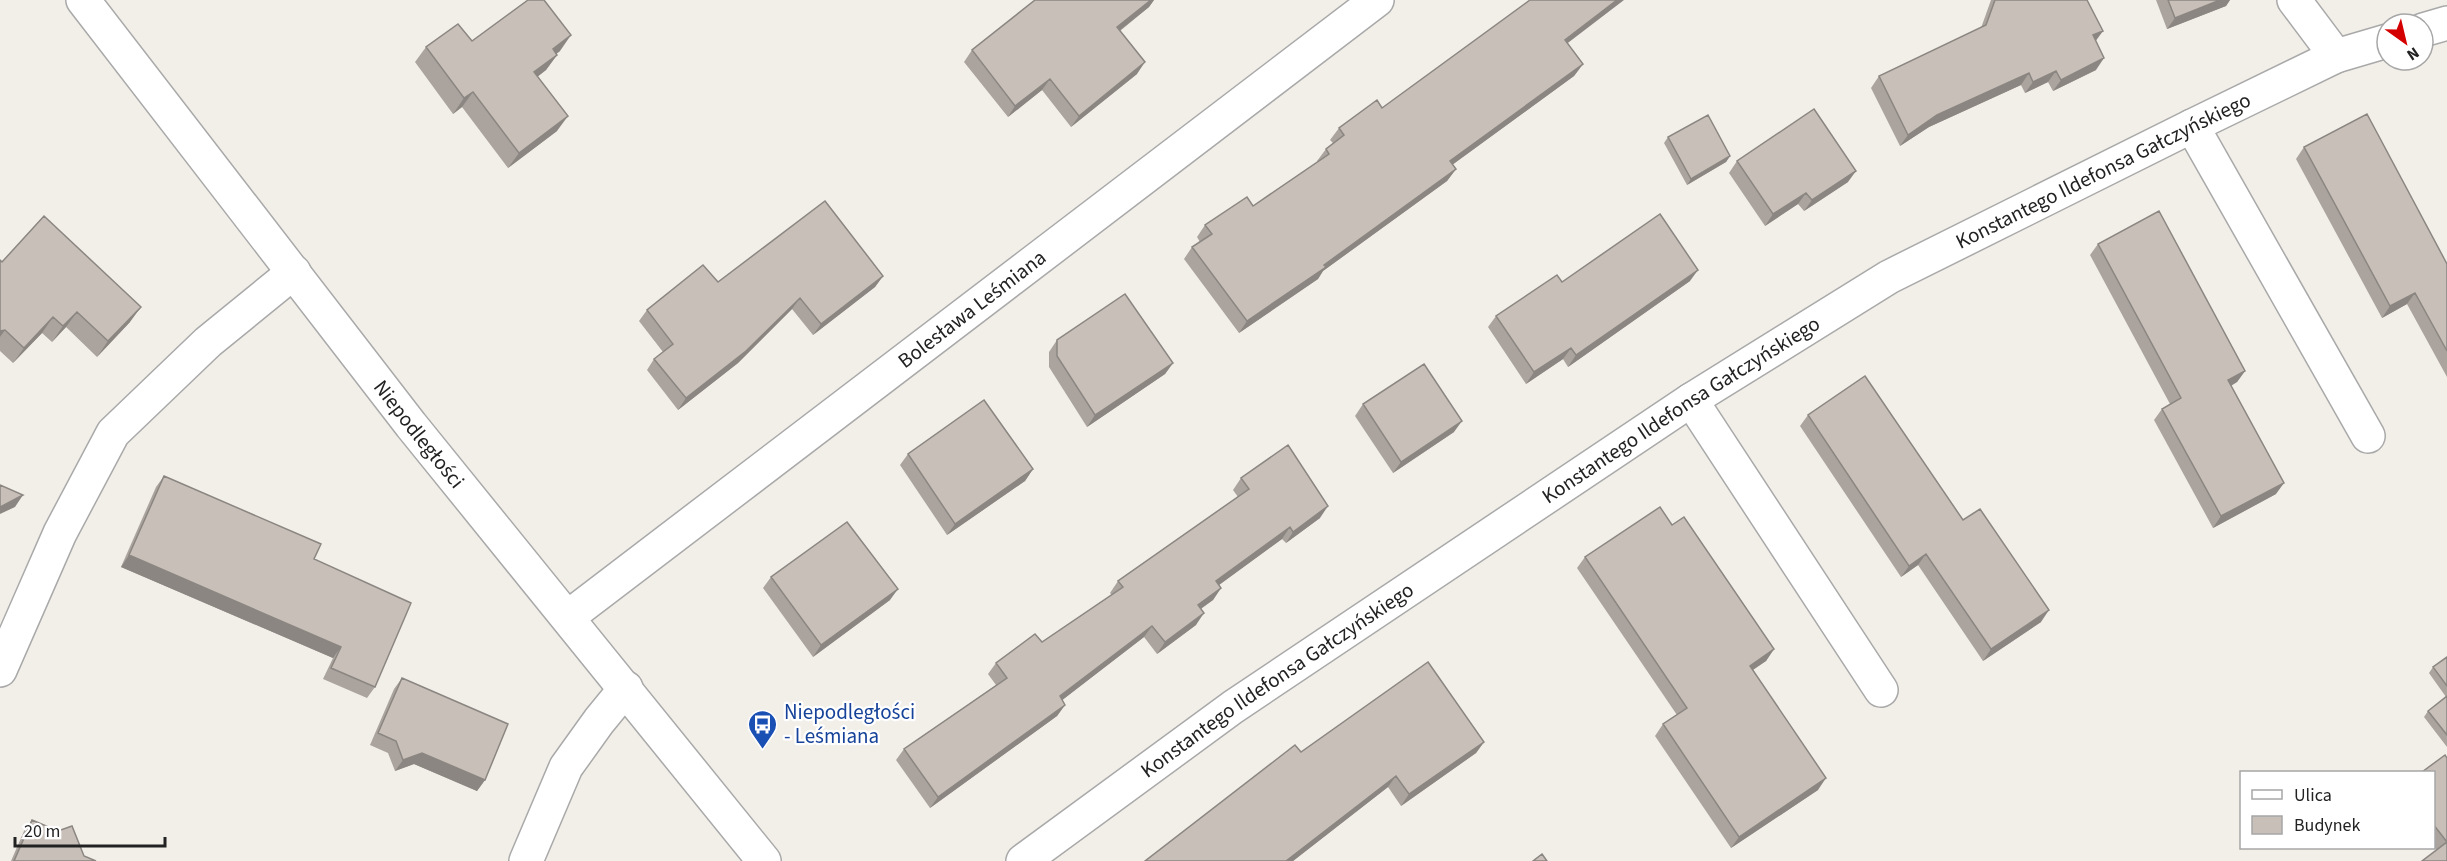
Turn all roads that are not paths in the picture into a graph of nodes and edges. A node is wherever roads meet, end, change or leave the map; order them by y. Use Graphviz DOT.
graph roads {
  1 [pos="83,0"];
  2 [pos="1377,0"];
  3 [pos="2294,0"];
  4 [pos="2375,45"];
  5 [pos="2336,56"];
  6 [pos="2192,126"];
  7 [pos="294,272"];
  8 [pos="1691,400"];
  9 [pos="2368,436"];
  10 [pos="568,617"];
  11 [pos="0,670"];
  12 [pos="626,688"];
  13 [pos="1881,690"];
  14 [pos="526,861"];
  15 [pos="764,861"];
  16 [pos="1023,861"];
  1 -- 7 [label="street, Niepodległości"];
  2 -- 10 [label="street, Bolesława Leśmiana"];
  3 -- 5 [label="street"];
  4 -- 5 [label="street, Konstantego Ildefonsa Gałczyńskiego"];
  5 -- 6 [label="street, Konstantego Ildefonsa Gałczyńskiego"];
  6 -- 8 [label="street, Konstantego Ildefonsa Gałczyńskiego"];
  6 -- 9 [label="street"];
  7 -- 10 [label="street, Niepodległości"];
  7 -- 11 [label="street"];
  8 -- 13 [label="street"];
  8 -- 16 [label="street, Konstantego Ildefonsa Gałczyńskiego"];
  10 -- 12 [label="street, Niepodległości"];
  12 -- 14 [label="street"];
  12 -- 15 [label="street, Niepodległości"];
}
